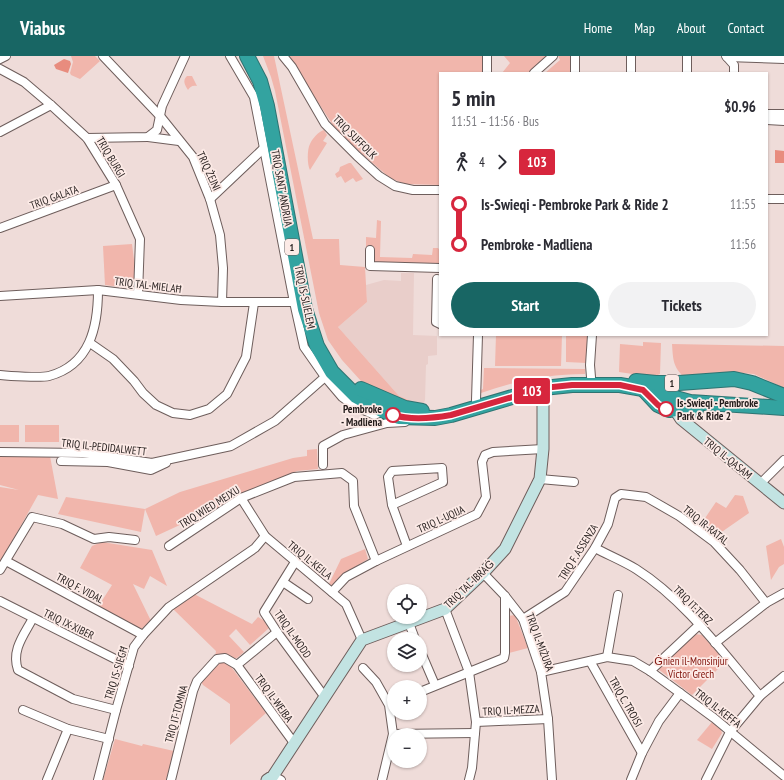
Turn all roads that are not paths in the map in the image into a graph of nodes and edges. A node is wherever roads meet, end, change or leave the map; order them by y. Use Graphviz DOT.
graph roads {
  1 [pos="6,56"];
  2 [pos="103,56"];
  3 [pos="185,56"];
  4 [pos="230,56"];
  5 [pos="248,56"];
  6 [pos="258,56"];
  7 [pos="283,56"];
  8 [pos="487,56"];
  9 [pos="552,56"];
  10 [pos="575,56"];
  11 [pos="631,56"];
  12 [pos="687,56"];
  13 [pos="726,57"];
  14 [pos="784,58"];
  15 [pos="0,59"];
  16 [pos="0,69"];
  17 [pos="487,72"];
  18 [pos="535,72"];
  19 [pos="575,72"];
  20 [pos="631,72"];
  21 [pos="687,72"];
  22 [pos="734,72"];
  23 [pos="51,105"];
  24 [pos="768,114"];
  25 [pos="784,114"];
  26 [pos="160,116"];
  27 [pos="768,120"];
  28 [pos="784,121"];
  29 [pos="0,132"];
  30 [pos="148,137"];
  31 [pos="87,138"];
  32 [pos="180,141"];
  33 [pos="263,150"];
  34 [pos="116,185"];
  35 [pos="439,190"];
  36 [pos="210,199"];
  37 [pos="768,199"];
  38 [pos="784,199"];
  39 [pos="0,228"];
  40 [pos="370,250"];
  41 [pos="439,268"];
  42 [pos="437,279"];
  43 [pos="98,290"];
  44 [pos="138,294"];
  45 [pos="0,296"];
  46 [pos="222,302"];
  47 [pos="294,302"];
  48 [pos="254,303"];
  49 [pos="439,324"];
  50 [pos="478,336"];
  51 [pos="592,336"];
  52 [pos="90,343"];
  53 [pos="0,375"];
  54 [pos="325,377"];
  55 [pos="591,377"];
  56 [pos="752,383"];
  57 [pos="644,386"];
  58 [pos="543,388"];
  59 [pos="784,396"];
  60 [pos="476,400"];
  61 [pos="758,406"];
  62 [pos="711,407"];
  63 [pos="784,408"];
  64 [pos="675,410"];
  65 [pos="379,413"];
  66 [pos="435,418"];
  67 [pos="380,426"];
  68 [pos="543,449"];
  69 [pos="0,452"];
  70 [pos="177,458"];
  71 [pos="784,460"];
  72 [pos="61,461"];
  73 [pos="323,465"];
  74 [pos="540,479"];
  75 [pos="574,482"];
  76 [pos="760,484"];
  77 [pos="241,498"];
  78 [pos="615,498"];
  79 [pos="784,503"];
  80 [pos="392,505"];
  81 [pos="265,536"];
  82 [pos="135,540"];
  83 [pos="169,546"];
  84 [pos="407,546"];
  85 [pos="595,548"];
  86 [pos="6,561"];
  87 [pos="376,561"];
  88 [pos="295,562"];
  89 [pos="0,570"];
  90 [pos="482,573"];
  91 [pos="283,582"];
  92 [pos="332,592"];
  93 [pos="784,593"];
  94 [pos="618,595"];
  95 [pos="505,596"];
  96 [pos="308,599"];
  97 [pos="0,601"];
  98 [pos="766,603"];
  99 [pos="445,609"];
  100 [pos="427,616"];
  101 [pos="33,618"];
  102 [pos="523,619"];
  103 [pos="406,624"];
  104 [pos="699,625"];
  105 [pos="277,632"];
  106 [pos="143,635"];
  107 [pos="362,640"];
  108 [pos="715,643"];
  109 [pos="607,657"];
  110 [pos="590,661"];
  111 [pos="237,665"];
  112 [pos="129,666"];
  113 [pos="427,666"];
  114 [pos="363,668"];
  115 [pos="650,671"];
  116 [pos="469,672"];
  117 [pos="541,672"];
  118 [pos="784,676"];
  119 [pos="435,685"];
  120 [pos="427,689"];
  121 [pos="680,693"];
  122 [pos="324,696"];
  123 [pos="760,696"];
  124 [pos="387,698"];
  125 [pos="22,710"];
  126 [pos="116,710"];
  127 [pos="548,719"];
  128 [pos="476,722"];
  129 [pos="68,729"];
  130 [pos="730,732"];
  131 [pos="475,733"];
  132 [pos="427,734"];
  133 [pos="109,739"];
  134 [pos="294,743"];
  135 [pos="642,753"];
  136 [pos="387,759"];
  137 [pos="784,776"];
  138 [pos="274,779"];
  139 [pos="47,780"];
  140 [pos="98,780"];
  141 [pos="171,780"];
  142 [pos="382,780"];
  143 [pos="469,780"];
  144 [pos="552,780"];
  145 [pos="631,780"];
  146 [pos="706,780"];
  1 -- 15 [label="street"];
  2 -- 26 [label="street, TRIQ ŻEJNI"];
  3 -- 26 [label="street"];
  4 -- 33 [label="street, TRIQ IS-SLIELEM"];
  5 -- 65 [label="highway, TRIQ SANT' ANDRIJA / 1"];
  6 -- 60 [label="highway, TRIQ SANT' ANDRIJA / 1"];
  7 -- 35 [label="street, TRIQ SUFFOLK"];
  8 -- 17 [label="street"];
  9 -- 18 [label="street"];
  10 -- 19 [label="street"];
  11 -- 20 [label="street"];
  12 -- 21 [label="street"];
  13 -- 14 [label="street"];
  13 -- 22 [label="street"];
  16 -- 23 [label="street, TRIQ BURGI"];
  23 -- 29 [label="street"];
  23 -- 31 [label="street, TRIQ BURGI"];
  24 -- 25 [label="street"];
  26 -- 30 [label="street"];
  26 -- 32 [label="street, TRIQ ŻEJNI"];
  27 -- 28 [label="street"];
  30 -- 31 [label="street"];
  30 -- 32 [label="street"];
  31 -- 34 [label="street, TRIQ BURGI"];
  32 -- 36 [label="street, TRIQ ŻEJNI"];
  33 -- 36 [label="street"];
  33 -- 47 [label="street, TRIQ IS-SLIELEM"];
  34 -- 39 [label="street, TRIQ GALATA"];
  34 -- 44 [label="street, TRIQ BURGI"];
  36 -- 46 [label="street, TRIQ ŻEJNI"];
  37 -- 38 [label="street"];
  40 -- 41 [label="street"];
  42 -- 49 [label="street"];
  43 -- 44 [label="street, TRIQ TAL-MIELAĦ"];
  43 -- 45 [label="street, TRIQ TAL-MIELAĦ"];
  43 -- 52 [label="street"];
  44 -- 46 [label="street, TRIQ TAL-MIELAĦ"];
  46 -- 48 [label="street, TRIQ TAL-MIELAĦ"];
  47 -- 48 [label="street, TRIQ TAL-MIELAĦ"];
  47 -- 54 [label="street, TRIQ IS-SLIELEM"];
  48 -- 52 [label="street"];
  50 -- 60 [label="street"];
  51 -- 55 [label="street"];
  52 -- 53 [label="street"];
  54 -- 65 [label="street, TRIQ IS-SLIELEM"];
  54 -- 70 [label="street, TRIQ IL-PEDIDALWETT"];
  55 -- 57 [label="highway, TRIQ SANT' ANDRIJA / 1"];
  55 -- 60 [label="highway, TRIQ SANT' ANDRIJA / 1"];
  56 -- 57 [label="highway, TRIQ SANT' ANDRIJA / 1"];
  56 -- 59 [label="highway, TRIQ SANT' ANDRIJA / 1"];
  56 -- 61 [label="highway"];
  57 -- 58 [label="highway, TRIQ SANT' ANDRIJA / 1"];
  57 -- 62 [label="highway, TRIQ SANT' ANDRIJA / 1"];
  57 -- 62 [label="highway, 1"];
  57 -- 64 [label="highway"];
  58 -- 66 [label="highway, TRIQ SANT' ANDRIJA / 1"];
  58 -- 68 [label="main road, TRIQ TAL-IBRAĠ"];
  61 -- 62 [label="highway"];
  61 -- 63 [label="highway"];
  62 -- 64 [label="highway"];
  64 -- 76 [label="main road, TRIQ IL-QASAM"];
  65 -- 66 [label="highway, TRIQ SANT' ANDRIJA / 1"];
  65 -- 67 [label="street"];
  66 -- 67 [label="street"];
  67 -- 73 [label="street"];
  68 -- 74 [label="main road, TRIQ TAL-IBRAĠ"];
  68 -- 84 [label="street, TRIQ L-UQIJA"];
  69 -- 70 [label="street, TRIQ IL-PEDIDALWETT"];
  70 -- 72 [label="street"];
  71 -- 76 [label="street"];
  74 -- 75 [label="street"];
  74 -- 90 [label="main road, TRIQ TAL-IBRAĠ"];
  76 -- 79 [label="main road, TRIQ IL-QASAM"];
  77 -- 81 [label="street, TRIQ IL-KEJLA"];
  77 -- 83 [label="street, TRIQ WIED MEJXU"];
  77 -- 87 [label="street, TRIQ WIED MEJXU"];
  78 -- 85 [label="street, TRIQ F. ASSENZA"];
  78 -- 98 [label="street, TRIQ IR-RATAL"];
  80 -- 80 [label="street"];
  80 -- 84 [label="street"];
  81 -- 88 [label="street, TRIQ IL-KEJLA"];
  81 -- 106 [label="street, TRIQ IS-SIEGĦ"];
  82 -- 86 [label="street"];
  84 -- 87 [label="street, TRIQ L-UQIJA"];
  85 -- 102 [label="street, TRIQ F. ASSENZA"];
  85 -- 104 [label="street, TRIQ IT-TERZ"];
  86 -- 89 [label="street"];
  86 -- 106 [label="street, TRIQ F. VIDAL"];
  87 -- 92 [label="street, TRIQ L-UQIJA"];
  88 -- 91 [label="street, TRIQ IL-MODD"];
  88 -- 92 [label="street, TRIQ IL-KEJLA"];
  90 -- 95 [label="street, TRIQ IL-MIŻURA"];
  90 -- 99 [label="main road, TRIQ TAL-IBRAĠ"];
  91 -- 96 [label="street"];
  91 -- 105 [label="street, TRIQ IL-MODD"];
  92 -- 107 [label="street, TRIQ IL-KEJLA"];
  93 -- 98 [label="street"];
  94 -- 109 [label="street"];
  95 -- 102 [label="street, TRIQ IL-MIŻURA"];
  95 -- 116 [label="street"];
  97 -- 101 [label="street, TRIQ IX-XIBER"];
  98 -- 108 [label="street"];
  99 -- 100 [label="main road, TRIQ TAL-IBRAĠ"];
  99 -- 116 [label="street"];
  101 -- 112 [label="street, TRIQ IX-XIBER"];
  101 -- 126 [label="street"];
  102 -- 117 [label="street, TRIQ IL-MIŻURA"];
  103 -- 107 [label="main road, TRIQ TAL-IBRAĠ"];
  104 -- 108 [label="street, TRIQ IT-TERZ"];
  104 -- 115 [label="street"];
  105 -- 111 [label="street"];
  105 -- 122 [label="street, TRIQ IL-MODD"];
  106 -- 112 [label="street, TRIQ IS-SIEGĦ"];
  107 -- 122 [label="main road"];
  108 -- 123 [label="street, TRIQ IT-TERZ"];
  109 -- 110 [label="street, TRIQ IL-KEFFA"];
  109 -- 115 [label="street, TRIQ IL-KEFFA"];
  110 -- 117 [label="street, TRIQ IL-KEFFA"];
  110 -- 135 [label="street, TRIQ C. TROISI"];
  111 -- 134 [label="street, TRIQ IL-WEJBA"];
  111 -- 141 [label="street, TRIQ IT-TOMNA"];
  112 -- 126 [label="street, TRIQ IS-SIEGĦ"];
  113 -- 119 [label="street"];
  114 -- 124 [label="street"];
  115 -- 121 [label="street, TRIQ IL-KEFFA"];
  116 -- 119 [label="street"];
  116 -- 128 [label="street"];
  117 -- 127 [label="street, TRIQ IL-MIŻURA"];
  118 -- 123 [label="street"];
  119 -- 120 [label="street"];
  121 -- 130 [label="street, TRIQ IL-KEFFA"];
  121 -- 135 [label="street"];
  122 -- 134 [label="main road"];
  123 -- 130 [label="street"];
  125 -- 129 [label="street"];
  126 -- 133 [label="street, TRIQ IS-SIEGĦ"];
  127 -- 128 [label="street, TRIQ IL-MEZZA"];
  127 -- 144 [label="street, TRIQ IL-MIŻURA"];
  128 -- 131 [label="street"];
  129 -- 133 [label="street"];
  129 -- 139 [label="street"];
  130 -- 137 [label="street, TRIQ IL-KEFFA"];
  130 -- 146 [label="street"];
  131 -- 132 [label="street"];
  131 -- 143 [label="street"];
  133 -- 140 [label="street, TRIQ IS-SIEGĦ"];
  134 -- 138 [label="main road"];
  135 -- 145 [label="street"];
  136 -- 142 [label="street"];
}
